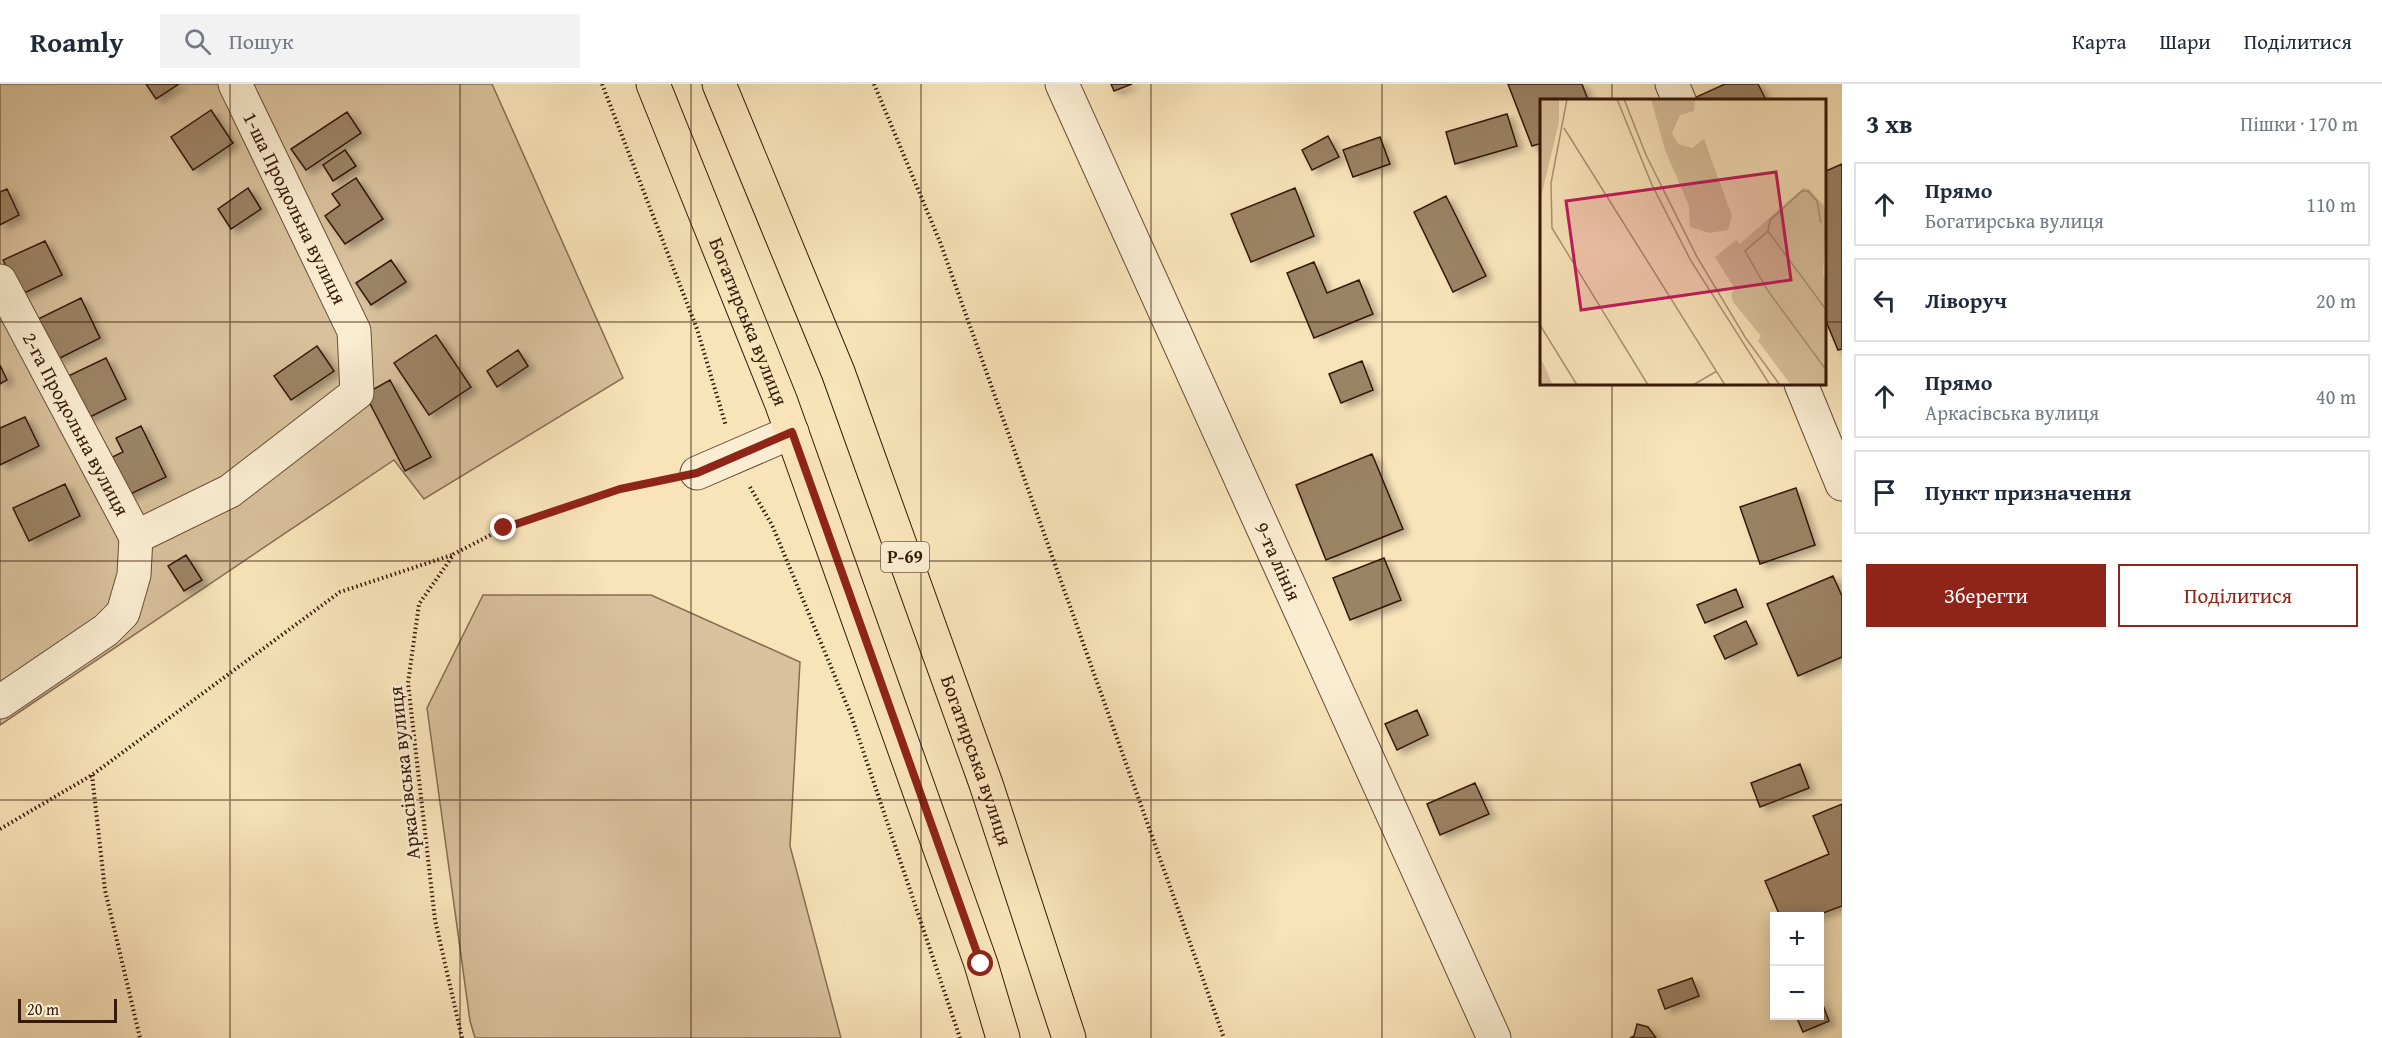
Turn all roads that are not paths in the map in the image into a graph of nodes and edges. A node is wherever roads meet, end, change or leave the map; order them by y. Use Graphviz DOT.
graph roads {
  1 [pos="235,84"];
  2 [pos="653,84"];
  3 [pos="719,84"];
  4 [pos="1062,84"];
  5 [pos="1672,84"];
  6 [pos="1679,99"];
  7 [pos="0,281"];
  8 [pos="1802,386"];
  9 [pos="792,432"];
  10 [pos="697,473"];
  11 [pos="1842,484"];
  12 [pos="136,537"];
  13 [pos="0,702"];
  14 [pos="1003,1038"];
  15 [pos="1069,1038"];
  16 [pos="1494,1038"];
  1 -- 12 [label="street, 1-ша Продольна вулиця"];
  2 -- 9 [label="main road, Богатирська вулиця"];
  3 -- 15 [label="main road, Богатирська вулиця / Р-69"];
  4 -- 16 [label="street, 9-та лінія"];
  5 -- 6 [label="street"];
  7 -- 12 [label="street, 2-га Продольна вулиця"];
  8 -- 11 [label="street"];
  9 -- 10 [label="street"];
  9 -- 14 [label="main road, Богатирська вулиця"];
  12 -- 13 [label="street"];
}
